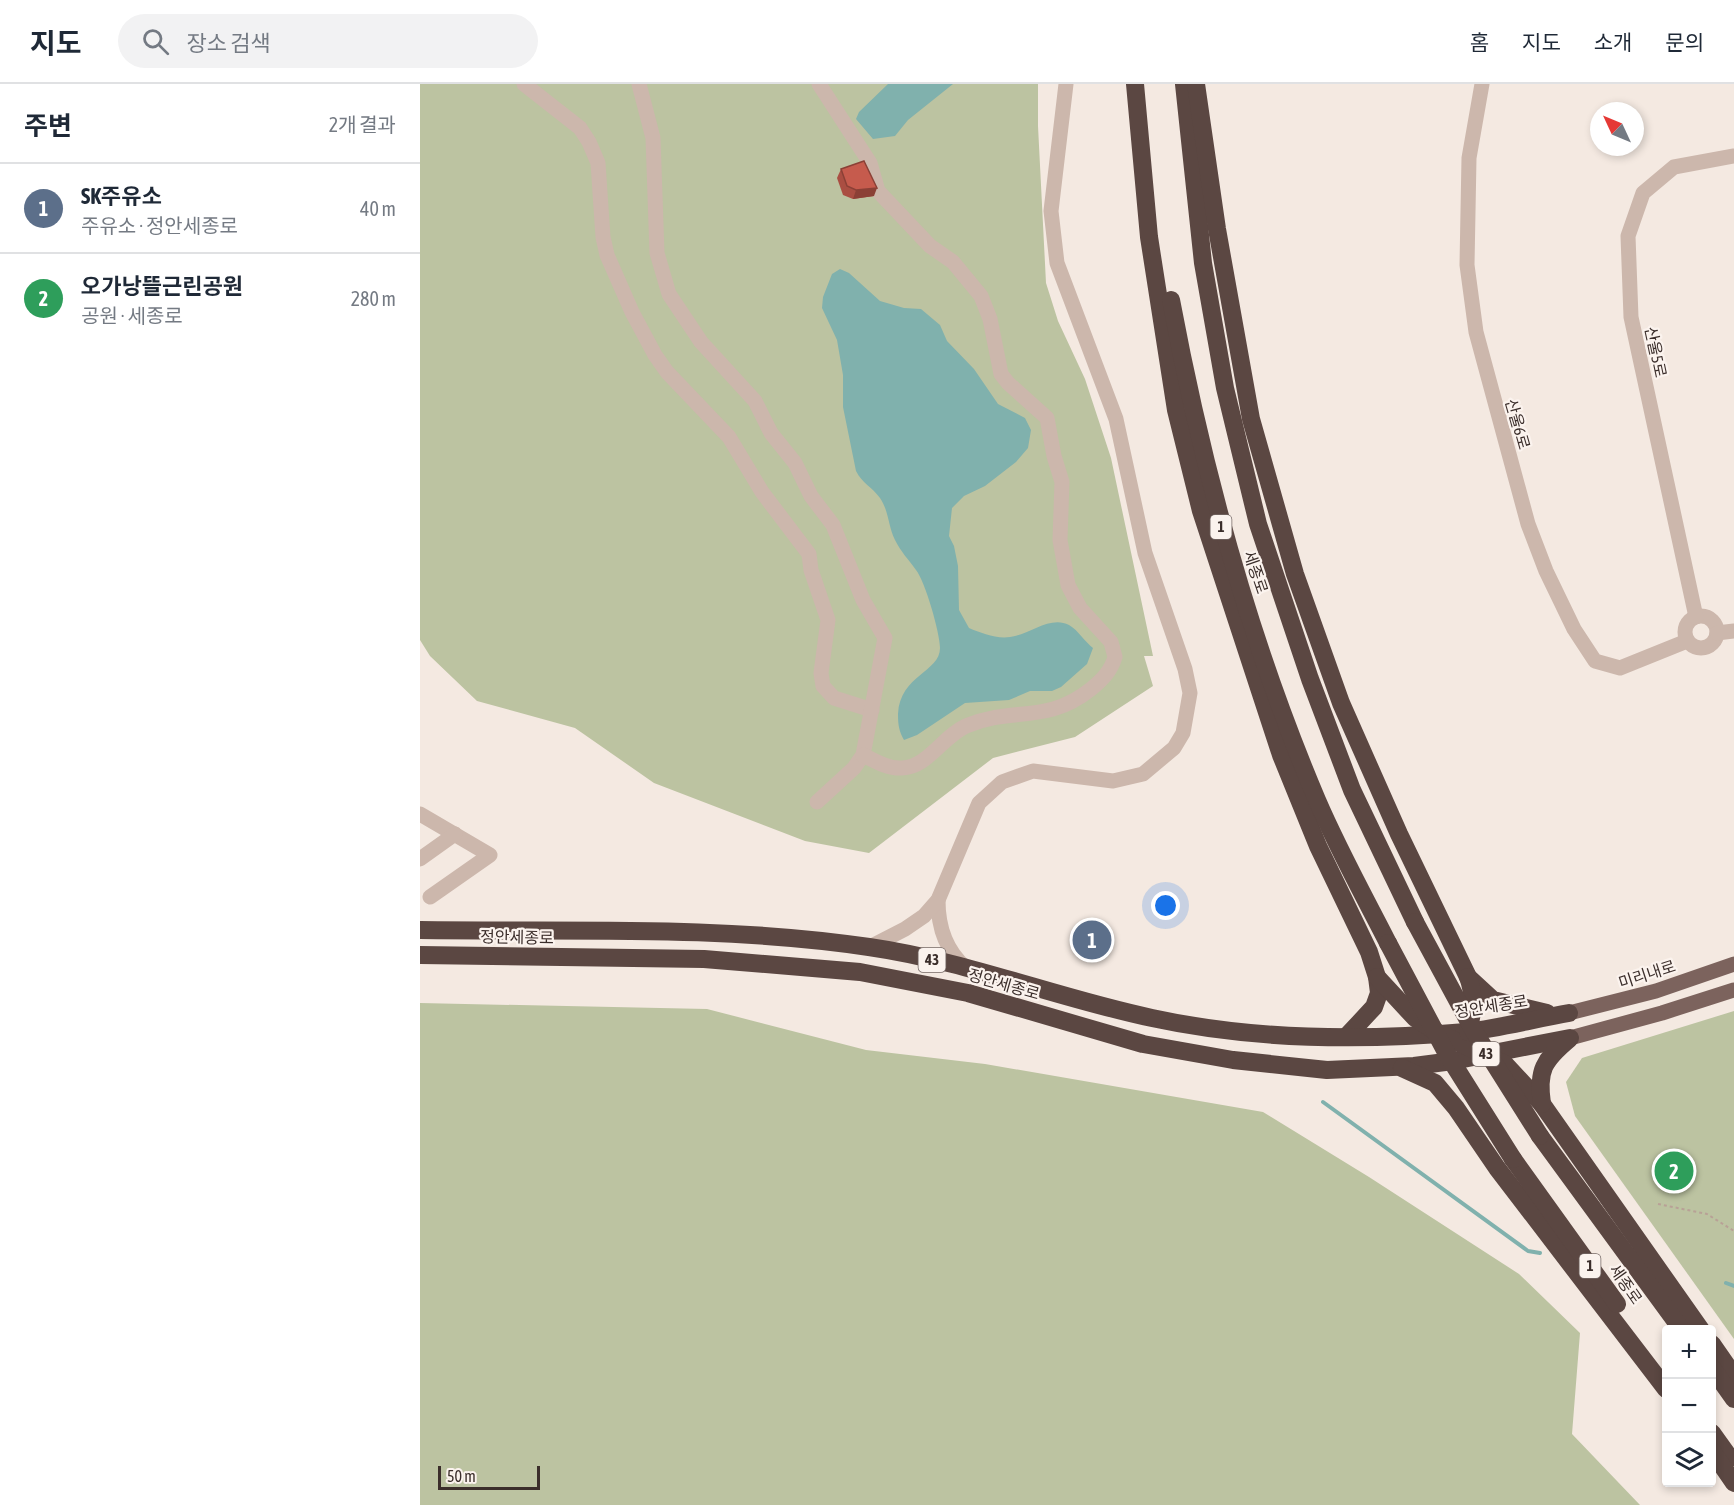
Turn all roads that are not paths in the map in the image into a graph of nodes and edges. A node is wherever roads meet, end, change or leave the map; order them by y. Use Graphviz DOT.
graph roads {
  1 [pos="524,84"];
  2 [pos="639,84"];
  3 [pos="819,84"];
  4 [pos="1066,84"];
  5 [pos="1135,84"];
  6 [pos="1147,84"];
  7 [pos="1184,84"];
  8 [pos="1196,84"];
  9 [pos="1482,84"];
  10 [pos="1734,156"];
  11 [pos="1696,617"];
  12 [pos="1734,631"];
  13 [pos="1717,633"];
  14 [pos="1687,641"];
  15 [pos="872,711"];
  16 [pos="863,755"];
  17 [pos="817,802"];
  18 [pos="420,814"];
  19 [pos="455,834"];
  20 [pos="420,859"];
  21 [pos="430,897"];
  22 [pos="938,900"];
  23 [pos="420,930"];
  24 [pos="870,947"];
  25 [pos="420,956"];
  26 [pos="1734,963"];
  27 [pos="966,968"];
  28 [pos="1377,977"];
  29 [pos="1468,977"];
  30 [pos="1734,990"];
  31 [pos="1569,1013"];
  32 [pos="1437,1033"];
  33 [pos="1347,1036"];
  34 [pos="1465,1038"];
  35 [pos="1570,1038"];
  36 [pos="1484,1054"];
  37 [pos="1453,1061"];
  38 [pos="1401,1067"];
  39 [pos="1542,1104"];
  40 [pos="1456,1108"];
  41 [pos="1679,1325"];
  42 [pos="1698,1325"];
  43 [pos="1716,1350"];
  44 [pos="1662,1367"];
  45 [pos="1716,1374"];
  46 [pos="1734,1376"];
  47 [pos="1662,1384"];
  48 [pos="1734,1399"];
  49 [pos="1716,1439"];
  50 [pos="1716,1456"];
  51 [pos="1734,1465"];
  52 [pos="1734,1483"];
  1 -- 15 [label="street"];
  2 -- 15 [label="street"];
  3 -- 16 [label="street"];
  4 -- 22 [label="street"];
  5 -- 28 [label="highway"];
  6 -- 44 [label="highway, 세종로 / 1, bridge"];
  7 -- 41 [label="highway, 세종로 / 1, bridge"];
  8 -- 29 [label="highway"];
  9 -- 14 [label="street, 산울6로"];
  10 -- 11 [label="street, 산울5로"];
  11 -- 13 [label="street"];
  11 -- 14 [label="street"];
  12 -- 13 [label="street"];
  13 -- 14 [label="street"];
  15 -- 16 [label="street"];
  16 -- 17 [label="street"];
  18 -- 19 [label="street"];
  19 -- 20 [label="street"];
  19 -- 21 [label="street"];
  22 -- 24 [label="street"];
  22 -- 27 [label="street"];
  23 -- 24 [label="highway, 정안세종로 / 43"];
  24 -- 27 [label="highway, 정안세종로 / 43"];
  25 -- 38 [label="highway, 정안세종로 / 43"];
  26 -- 31 [label="main road, 미리내로"];
  27 -- 33 [label="highway, 정안세종로 / 43"];
  28 -- 32 [label="highway"];
  28 -- 33 [label="highway"];
  29 -- 31 [label="highway"];
  29 -- 34 [label="highway"];
  30 -- 35 [label="main road"];
  31 -- 34 [label="highway, 정안세종로 / 43"];
  32 -- 33 [label="highway, 정안세종로 / 43"];
  32 -- 34 [label="highway, 정안세종로 / 43"];
  34 -- 36 [label="highway"];
  34 -- 37 [label="highway"];
  35 -- 36 [label="highway, 정안세종로 / 43"];
  35 -- 39 [label="highway"];
  36 -- 37 [label="highway, 정안세종로 / 43"];
  36 -- 39 [label="highway"];
  37 -- 38 [label="highway, 정안세종로 / 43"];
  37 -- 40 [label="highway"];
  38 -- 40 [label="highway"];
  39 -- 42 [label="highway"];
  40 -- 47 [label="highway"];
  43 -- 46 [label="highway"];
  45 -- 48 [label="highway"];
  49 -- 51 [label="highway"];
  50 -- 52 [label="highway"];
}
